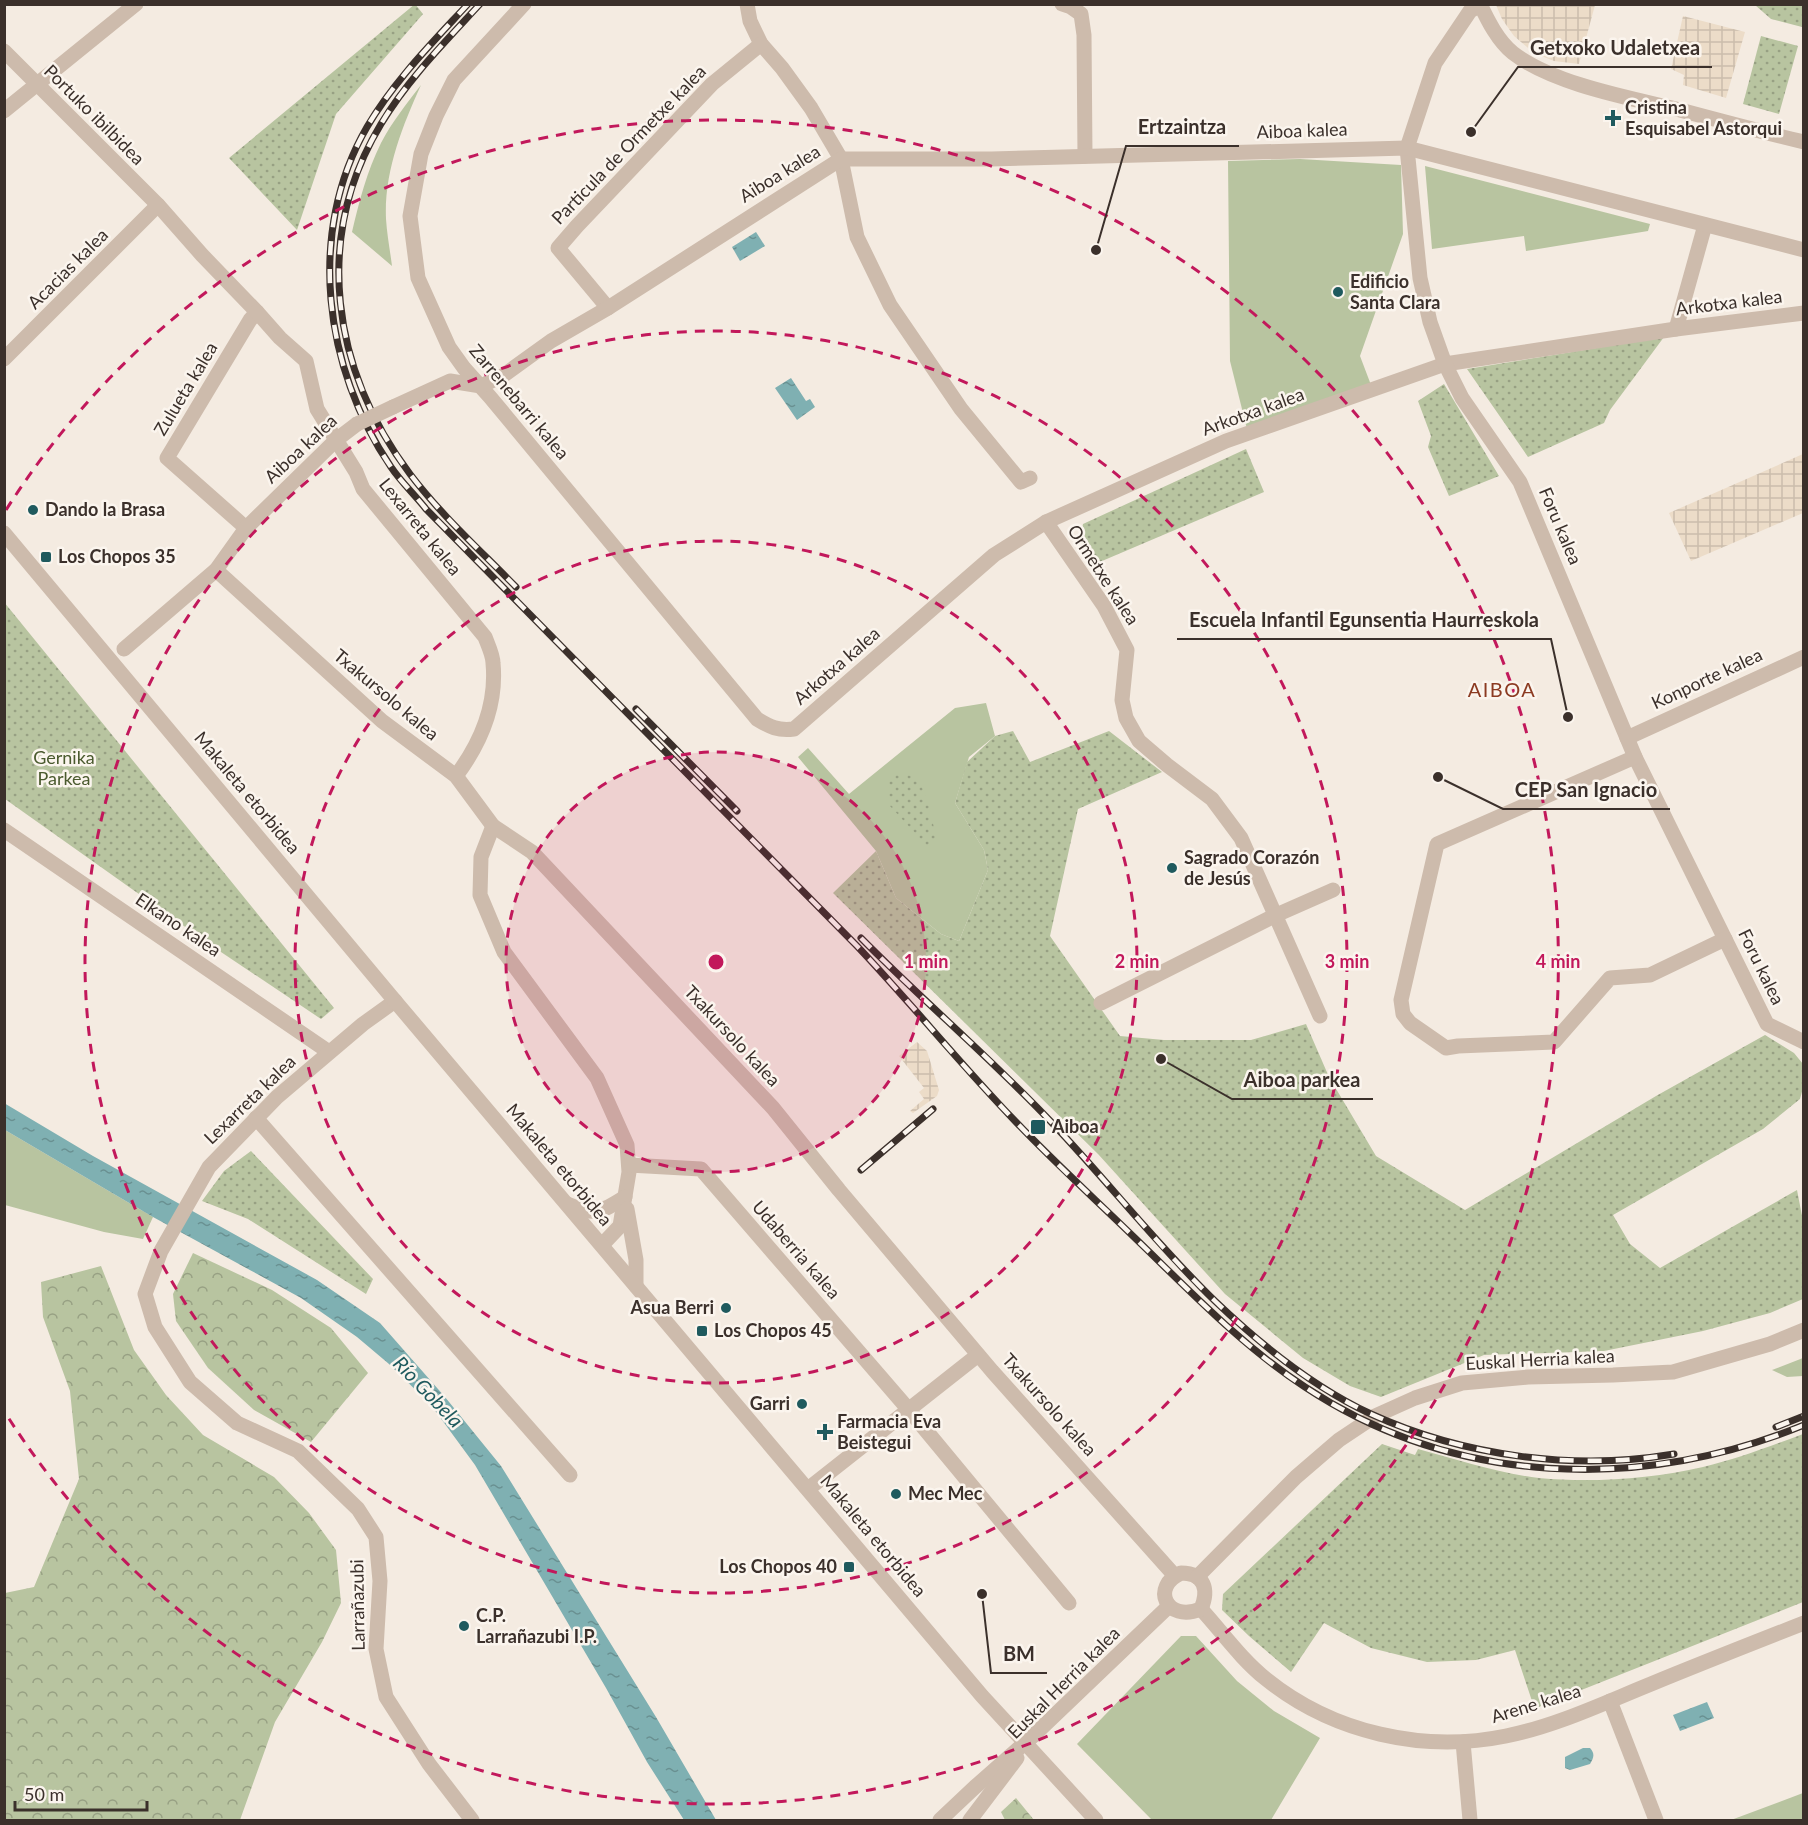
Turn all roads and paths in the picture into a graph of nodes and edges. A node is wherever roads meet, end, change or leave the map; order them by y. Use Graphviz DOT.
graph roads {
  1 [pos="136,4"];
  2 [pos="524,4"];
  3 [pos="747,4"];
  4 [pos="1062,4"];
  5 [pos="1480,5"];
  6 [pos="761,44"];
  7 [pos="4,51"];
  8 [pos="37,86"];
  9 [pos="4,111"];
  10 [pos="1803,142"];
  11 [pos="1407,148"];
  12 [pos="1085,156"];
  13 [pos="841,159"];
  14 [pos="158,205"];
  15 [pos="1705,225"];
  16 [pos="1803,250"];
  17 [pos="608,308"];
  18 [pos="256,312"];
  19 [pos="1803,313"];
  20 [pos="1676,329"];
  21 [pos="4,359"];
  22 [pos="1445,364"];
  23 [pos="481,386"];
  24 [pos="336,440"];
  25 [pos="1030,478"];
  26 [pos="1046,522"];
  27 [pos="246,528"];
  28 [pos="4,533"];
  29 [pos="216,570"];
  30 [pos="124,649"];
  31 [pos="1803,657"];
  32 [pos="794,729"];
  33 [pos="1627,738"];
  34 [pos="1635,757"];
  35 [pos="456,776"];
  36 [pos="493,826"];
  37 [pos="4,830"];
  38 [pos="1333,890"];
  39 [pos="1274,916"];
  40 [pos="1725,939"];
  41 [pos="394,1001"];
  42 [pos="1101,1003"];
  43 [pos="1320,1016"];
  44 [pos="1803,1042"];
  45 [pos="329,1052"];
  46 [pos="256,1118"];
  47 [pos="629,1165"];
  48 [pos="625,1197"];
  49 [pos="567,1204"];
  50 [pos="602,1245"];
  51 [pos="161,1251"];
  52 [pos="636,1286"];
  53 [pos="1803,1330"];
  54 [pos="978,1354"];
  55 [pos="909,1410"];
  56 [pos="570,1475"];
  57 [pos="808,1490"];
  58 [pos="1175,1576"];
  59 [pos="1197,1577"];
  60 [pos="1069,1603"];
  61 [pos="1169,1606"];
  62 [pos="1201,1609"];
  63 [pos="1803,1623"];
  64 [pos="1610,1701"];
  65 [pos="1034,1735"];
  66 [pos="1463,1742"];
  67 [pos="1093,1819"];
  68 [pos="472,1821"];
  69 [pos="940,1821"];
  70 [pos="970,1821"];
  71 [pos="1470,1821"];
  72 [pos="1656,1821"];
  1 -- 8 [label="street"];
  2 -- 23 [label="street, Zarrenebarri kalea"];
  3 -- 6 [label="street"];
  4 -- 12 [label="street"];
  5 -- 10 [label="street"];
  5 -- 11 [label="street, Foru kalea"];
  6 -- 13 [label="street"];
  6 -- 17 [label="street, Particula de Ormetxe kalea"];
  7 -- 8 [label="street, Portuko ibilbidea"];
  8 -- 9 [label="street"];
  8 -- 14 [label="street, Portuko ibilbidea"];
  11 -- 12 [label="street, Aiboa kalea"];
  11 -- 15 [label="street, Aiboa kalea"];
  11 -- 22 [label="street, Foru kalea"];
  12 -- 13 [label="street, Aiboa kalea"];
  13 -- 17 [label="street, Aiboa kalea"];
  13 -- 25 [label="street"];
  14 -- 18 [label="street, Portuko ibilbidea"];
  14 -- 21 [label="street, Acacias kalea"];
  15 -- 16 [label="street, Aiboa kalea"];
  15 -- 20 [label="street"];
  17 -- 23 [label="street, Aiboa kalea"];
  18 -- 24 [label="street, Lexarreta kalea"];
  18 -- 27 [label="street, Zulueta kalea"];
  19 -- 20 [label="street, Arkotxa kalea"];
  20 -- 22 [label="street, Arkotxa kalea"];
  22 -- 26 [label="street, Arkotxa kalea"];
  22 -- 33 [label="street, Foru kalea"];
  23 -- 24 [label="street, Aiboa kalea, bridge"];
  23 -- 32 [label="street, Zarrenebarri kalea"];
  24 -- 27 [label="street, Aiboa kalea"];
  24 -- 35 [label="street, Lexarreta kalea"];
  26 -- 32 [label="street, Arkotxa kalea"];
  26 -- 39 [label="street, Ormetxe kalea"];
  27 -- 29 [label="street, Aiboa kalea"];
  28 -- 41 [label="street, Makaleta etorbidea"];
  29 -- 30 [label="street, Aiboa kalea"];
  29 -- 35 [label="street, Txakursolo kalea"];
  31 -- 33 [label="street, Konporte kalea"];
  33 -- 34 [label="street, Foru kalea"];
  34 -- 40 [label="street, Foru kalea"];
  34 -- 40 [label="street"];
  35 -- 36 [label="street, Txakursolo kalea"];
  36 -- 47 [label="street"];
  36 -- 54 [label="street, Txakursolo kalea"];
  37 -- 45 [label="street, Elkano kalea"];
  38 -- 39 [label="street"];
  39 -- 42 [label="street"];
  39 -- 43 [label="street, Ormetxe kalea"];
  40 -- 44 [label="street, Foru kalea"];
  41 -- 45 [label="street, Lexarreta kalea"];
  41 -- 49 [label="street, Makaleta etorbidea"];
  45 -- 46 [label="street, Lexarreta kalea"];
  46 -- 51 [label="street, Lexarreta kalea"];
  46 -- 56 [label="street"];
  47 -- 48 [label="street"];
  47 -- 55 [label="street, Udaberria kalea"];
  48 -- 49 [label="street"];
  48 -- 50 [label="street"];
  48 -- 52 [label="street"];
  49 -- 50 [label="street, Makaleta etorbidea"];
  50 -- 52 [label="street, Makaleta etorbidea"];
  51 -- 68 [label="street, Larrañazubi"];
  52 -- 57 [label="street, Makaleta etorbidea"];
  53 -- 59 [label="street, Euskal Herria kalea"];
  54 -- 55 [label="street"];
  54 -- 58 [label="street, Txakursolo kalea"];
  55 -- 57 [label="street"];
  55 -- 60 [label="street, Udaberria kalea"];
  57 -- 67 [label="street, Makaleta etorbidea"];
  58 -- 59 [label="street"];
  58 -- 61 [label="street"];
  59 -- 62 [label="street"];
  61 -- 62 [label="street"];
  61 -- 65 [label="street, Euskal Herria kalea"];
  62 -- 66 [label="street, Arene kalea"];
  63 -- 64 [label="street, Arene kalea"];
  64 -- 66 [label="street, Arene kalea"];
  64 -- 72 [label="street"];
  65 -- 69 [label="street, bridge"];
  65 -- 70 [label="street, Euskal Herria kalea, bridge"];
  66 -- 71 [label="street"];
}
